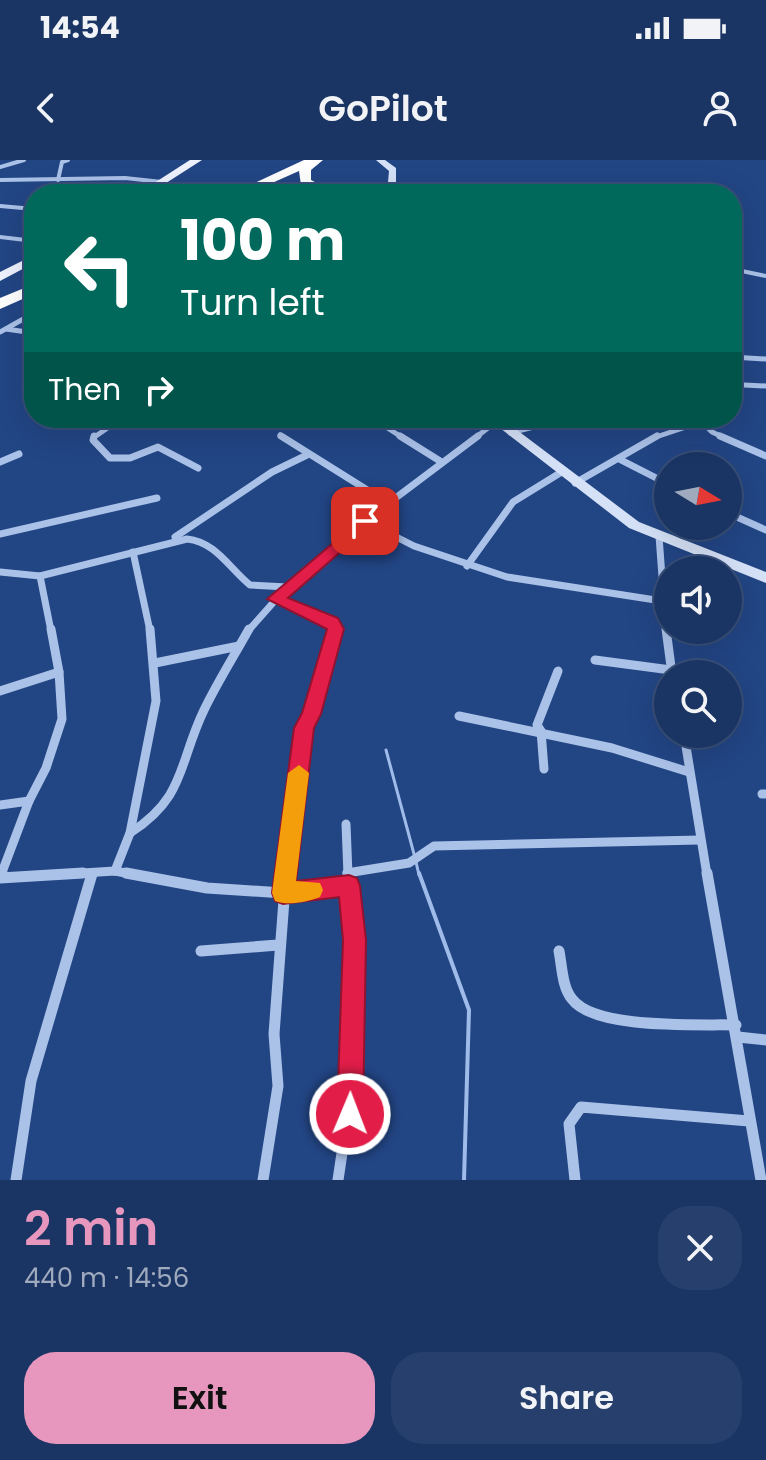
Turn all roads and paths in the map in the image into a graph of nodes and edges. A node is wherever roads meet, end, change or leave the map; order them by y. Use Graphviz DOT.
graph roads {
  1 [pos="24,160"];
  2 [pos="68,160"];
  3 [pos="197,160"];
  4 [pos="205,160"];
  5 [pos="297,160"];
  6 [pos="304,160"];
  7 [pos="315,160"];
  8 [pos="380,160"];
  9 [pos="0,167"];
  10 [pos="270,175"];
  11 [pos="0,180"];
  12 [pos="58,180"];
  13 [pos="162,182"];
  14 [pos="159,184"];
  15 [pos="166,184"];
  16 [pos="251,184"];
  17 [pos="260,184"];
  18 [pos="307,184"];
  19 [pos="389,184"];
  20 [pos="0,206"];
  21 [pos="24,208"];
  22 [pos="0,237"];
  23 [pos="24,240"];
  24 [pos="24,266"];
  25 [pos="742,271"];
  26 [pos="766,276"];
  27 [pos="0,280"];
  28 [pos="24,287"];
  29 [pos="24,293"];
  30 [pos="0,298"];
  31 [pos="0,304"];
  32 [pos="24,318"];
  33 [pos="3,330"];
  34 [pos="24,332"];
  35 [pos="742,358"];
  36 [pos="766,359"];
  37 [pos="744,385"];
  38 [pos="766,386"];
  39 [pos="104,428"];
  40 [pos="388,428"];
  41 [pos="484,428"];
  42 [pos="504,428"];
  43 [pos="530,428"];
  44 [pos="677,428"];
  45 [pos="708,428"];
  46 [pos="510,433"];
  47 [pos="280,435"];
  48 [pos="19,454"];
  49 [pos="307,455"];
  50 [pos="766,456"];
  51 [pos="621,460"];
  52 [pos="440,461"];
  53 [pos="0,462"];
  54 [pos="198,468"];
  55 [pos="560,473"];
  56 [pos="654,477"];
  57 [pos="575,483"];
  58 [pos="157,498"];
  59 [pos="388,503"];
  60 [pos="742,519"];
  61 [pos="365,521"];
  62 [pos="199,526"];
  63 [pos="766,530"];
  64 [pos="0,534"];
  65 [pos="654,534"];
  66 [pos="195,538"];
  67 [pos="171,539"];
  68 [pos="669,540"];
  69 [pos="133,552"];
  70 [pos="467,566"];
  71 [pos="0,572"];
  72 [pos="40,576"];
  73 [pos="766,578"];
  74 [pos="287,587"];
  75 [pos="275,599"];
  76 [pos="654,600"];
  77 [pos="239,646"];
  78 [pos="595,660"];
  79 [pos="155,663"];
  80 [pos="654,669"];
  81 [pos="558,671"];
  82 [pos="59,672"];
  83 [pos="0,691"];
  84 [pos="459,716"];
  85 [pos="541,731"];
  86 [pos="686,748"];
  87 [pos="544,769"];
  88 [pos="689,772"];
  89 [pos="29,801"];
  90 [pos="0,805"];
  91 [pos="346,824"];
  92 [pos="130,833"];
  93 [pos="700,840"];
  94 [pos="115,871"];
  95 [pos="92,874"];
  96 [pos="0,878"];
  97 [pos="348,880"];
  98 [pos="283,893"];
  99 [pos="278,945"];
  100 [pos="201,951"];
  101 [pos="559,951"];
  102 [pos="737,1031"];
  103 [pos="766,1040"];
  104 [pos="749,1121"];
  105 [pos="16,1180"];
  106 [pos="263,1180"];
  107 [pos="338,1180"];
  108 [pos="575,1180"];
  109 [pos="761,1180"];
  1 -- 9 [label="street"];
  2 -- 12 [label="street"];
  3 -- 13 [label="main road"];
  4 -- 15 [label="main road"];
  5 -- 10 [label="highway"];
  6 -- 10 [label="highway"];
  7 -- 17 [label="highway"];
  7 -- 18 [label="highway"];
  8 -- 19 [label="street"];
  10 -- 16 [label="highway"];
  11 -- 12 [label="street"];
  12 -- 13 [label="street"];
  13 -- 14 [label="main road"];
  20 -- 21 [label="street"];
  22 -- 23 [label="street"];
  24 -- 27 [label="main road"];
  25 -- 26 [label="street"];
  28 -- 30 [label="highway"];
  29 -- 31 [label="highway"];
  32 -- 33 [label="street"];
  33 -- 34 [label="street"];
  35 -- 36 [label="street"];
  37 -- 38 [label="street"];
  39 -- 54 [label="street"];
  40 -- 52 [label="street"];
  41 -- 52 [label="street"];
  42 -- 46 [label="street"];
  43 -- 46 [label="street"];
  44 -- 51 [label="street"];
  45 -- 50 [label="street"];
  46 -- 55 [label="street"];
  47 -- 49 [label="street"];
  48 -- 53 [label="street"];
  49 -- 59 [label="street"];
  49 -- 62 [label="street"];
  51 -- 56 [label="street"];
  51 -- 57 [label="street"];
  52 -- 59 [label="street"];
  55 -- 57 [label="street"];
  55 -- 70 [label="street"];
  57 -- 65 [label="street"];
  58 -- 64 [label="street"];
  59 -- 61 [label="street"];
  60 -- 63 [label="street"];
  61 -- 70 [label="street"];
  61 -- 74 [label="street"];
  62 -- 66 [label="street"];
  62 -- 67 [label="street"];
  66 -- 67 [label="street"];
  66 -- 74 [label="street"];
  67 -- 69 [label="street"];
  68 -- 73 [label="street"];
  69 -- 72 [label="street"];
  69 -- 79 [label="street"];
  70 -- 76 [label="street"];
  71 -- 72 [label="street"];
  72 -- 82 [label="street"];
  74 -- 75 [label="street"];
  75 -- 77 [label="street"];
  75 -- 98 [label="street"];
  77 -- 79 [label="street"];
  77 -- 92 [label="street"];
  78 -- 80 [label="street"];
  79 -- 92 [label="street"];
  81 -- 85 [label="street"];
  82 -- 83 [label="street"];
  82 -- 89 [label="street"];
  84 -- 85 [label="street"];
  85 -- 87 [label="street"];
  85 -- 88 [label="street"];
  86 -- 88 [label="street"];
  88 -- 93 [label="street"];
  89 -- 90 [label="street"];
  89 -- 96 [label="street"];
  91 -- 97 [label="street"];
  92 -- 94 [label="street"];
  93 -- 97 [label="street"];
  93 -- 102 [label="street"];
  94 -- 95 [label="street"];
  94 -- 98 [label="street"];
  95 -- 96 [label="street"];
  95 -- 105 [label="street"];
  97 -- 98 [label="street"];
  97 -- 107 [label="street"];
  98 -- 99 [label="street"];
  99 -- 100 [label="street"];
  99 -- 106 [label="street"];
  101 -- 102 [label="street"];
  102 -- 103 [label="street"];
  102 -- 104 [label="street"];
  104 -- 108 [label="street"];
  104 -- 109 [label="street"];
}
